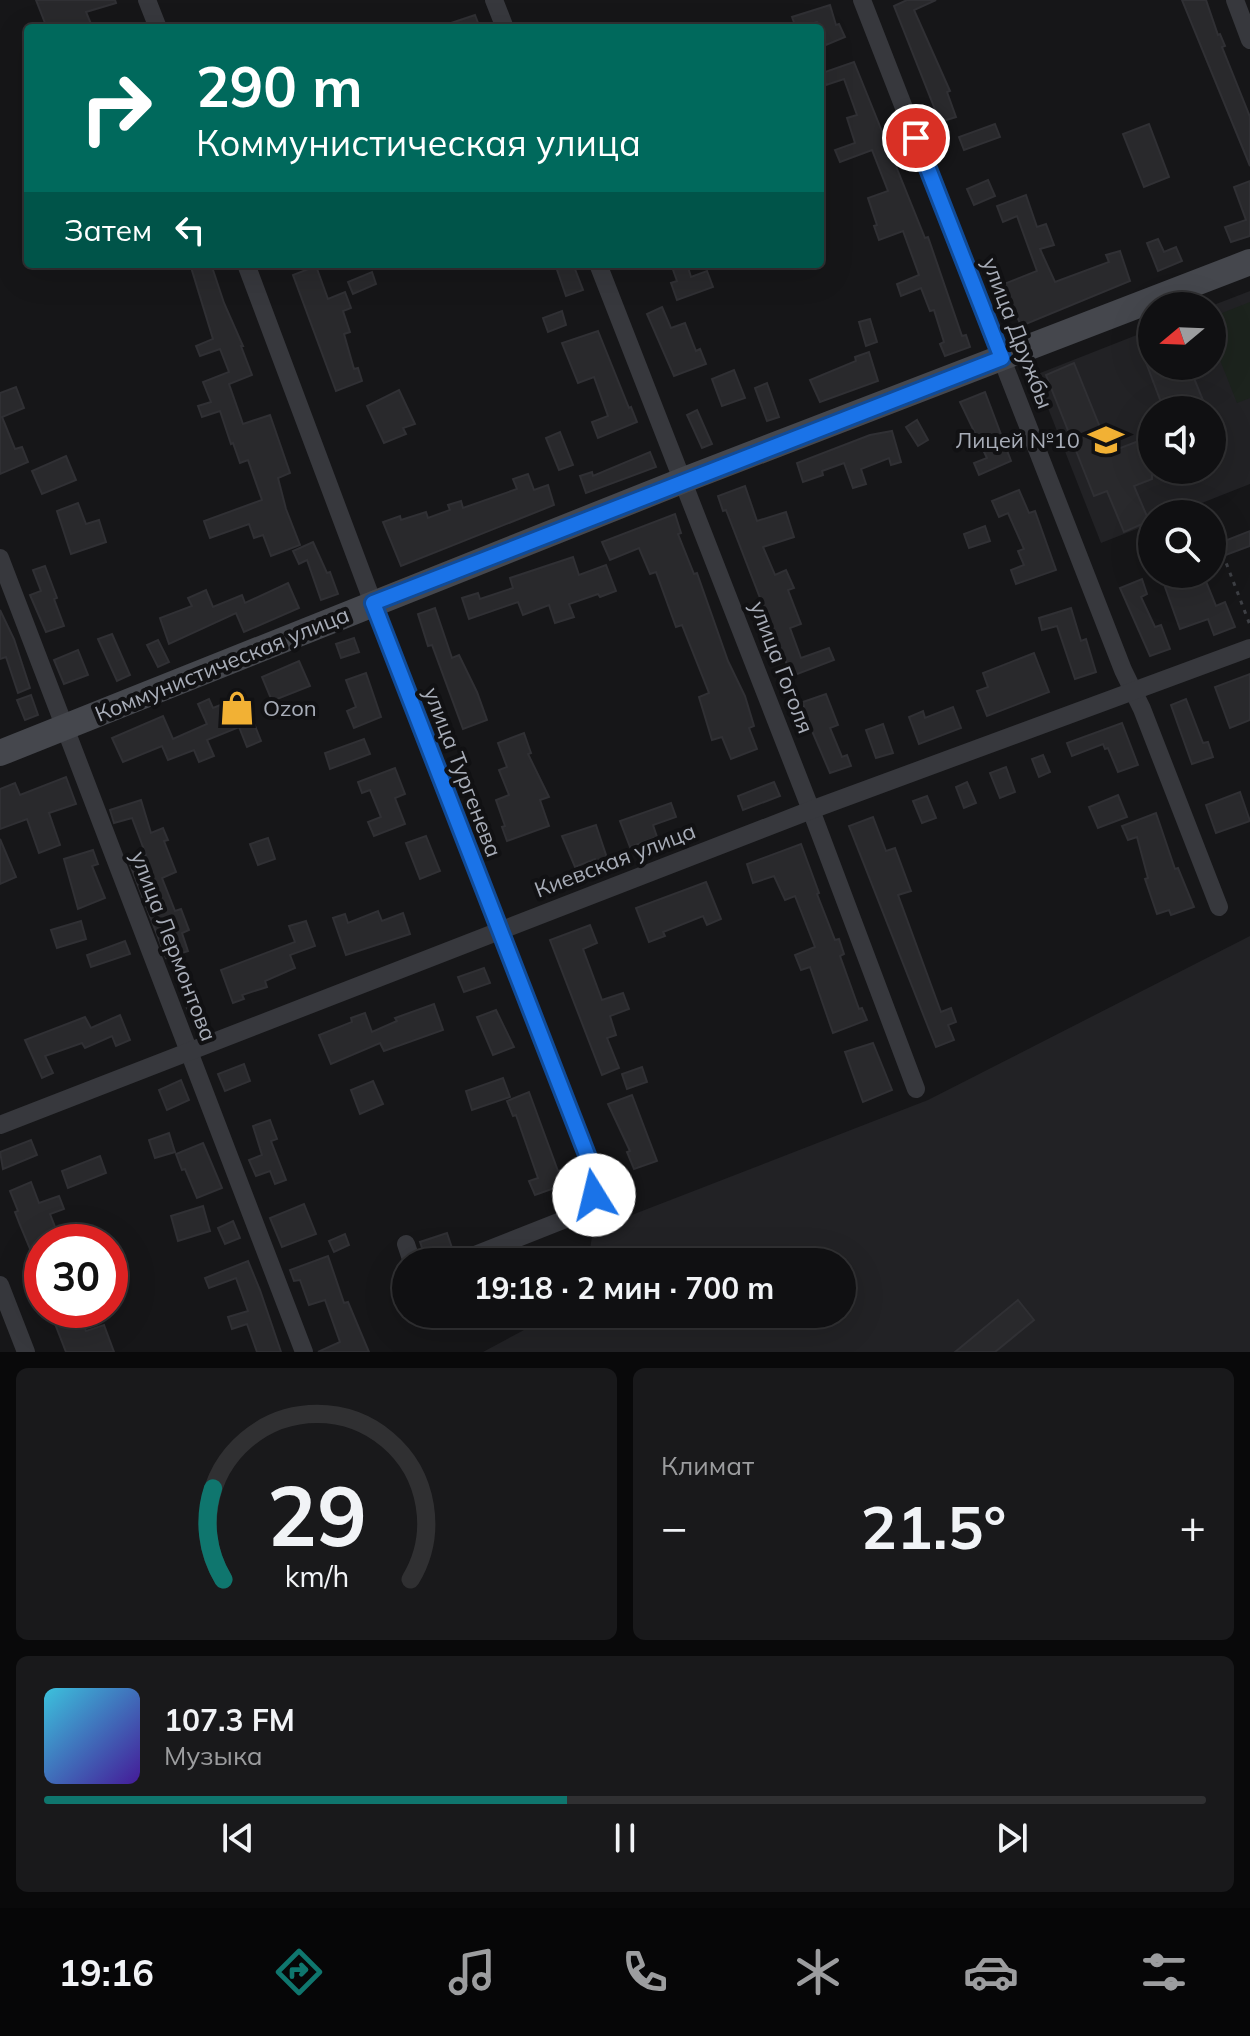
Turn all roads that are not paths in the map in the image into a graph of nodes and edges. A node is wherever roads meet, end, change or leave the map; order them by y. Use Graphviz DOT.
graph roads {
  1 [pos="147,0"];
  2 [pos="494,0"];
  3 [pos="862,0"];
  4 [pos="1235,0"];
  5 [pos="156,24"];
  6 [pos="503,24"];
  7 [pos="1250,40"];
  8 [pos="1250,262"];
  9 [pos="247,268"];
  10 [pos="600,268"];
  11 [pos="1002,358"];
  12 [pos="684,480"];
  13 [pos="0,558"];
  14 [pos="373,603"];
  15 [pos="1250,648"];
  16 [pos="1132,691"];
  17 [pos="66,727"];
  18 [pos="0,753"];
  19 [pos="811,810"];
  20 [pos="1219,907"];
  21 [pos="499,930"];
  22 [pos="189,1052"];
  23 [pos="916,1089"];
  24 [pos="0,1125"];
  25 [pos="406,1244"];
  26 [pos="407,1248"];
  27 [pos="492,1248"];
  28 [pos="0,1285"];
  29 [pos="26,1352"];
  30 [pos="304,1352"];
  1 -- 5 [label="street"];
  2 -- 6 [label="street"];
  3 -- 11 [label="street, улица Дружбы"];
  4 -- 7 [label="street"];
  8 -- 11 [label="street, Коммунистическая улица"];
  9 -- 14 [label="street, улица Тургенева"];
  10 -- 12 [label="street, улица Гоголя"];
  11 -- 12 [label="street, Коммунистическая улица"];
  11 -- 16 [label="street, улица Дружбы"];
  12 -- 14 [label="street, Коммунистическая улица"];
  12 -- 19 [label="street, улица Гоголя"];
  13 -- 17 [label="street, улица Лермонтова"];
  14 -- 17 [label="street, Коммунистическая улица"];
  14 -- 21 [label="street, улица Тургенева"];
  15 -- 16 [label="street, Киевская улица"];
  16 -- 19 [label="street, Киевская улица"];
  16 -- 20 [label="street, улица Дружбы"];
  17 -- 18 [label="street, Коммунистическая улица"];
  17 -- 22 [label="street, улица Лермонтова"];
  19 -- 21 [label="street, Киевская улица"];
  19 -- 23 [label="street, улица Гоголя"];
  21 -- 22 [label="street, Киевская улица"];
  21 -- 27 [label="street, улица Тургенева"];
  22 -- 24 [label="street, Киевская улица"];
  22 -- 30 [label="street, улица Лермонтова"];
  25 -- 26 [label="street"];
  28 -- 29 [label="street"];
}
